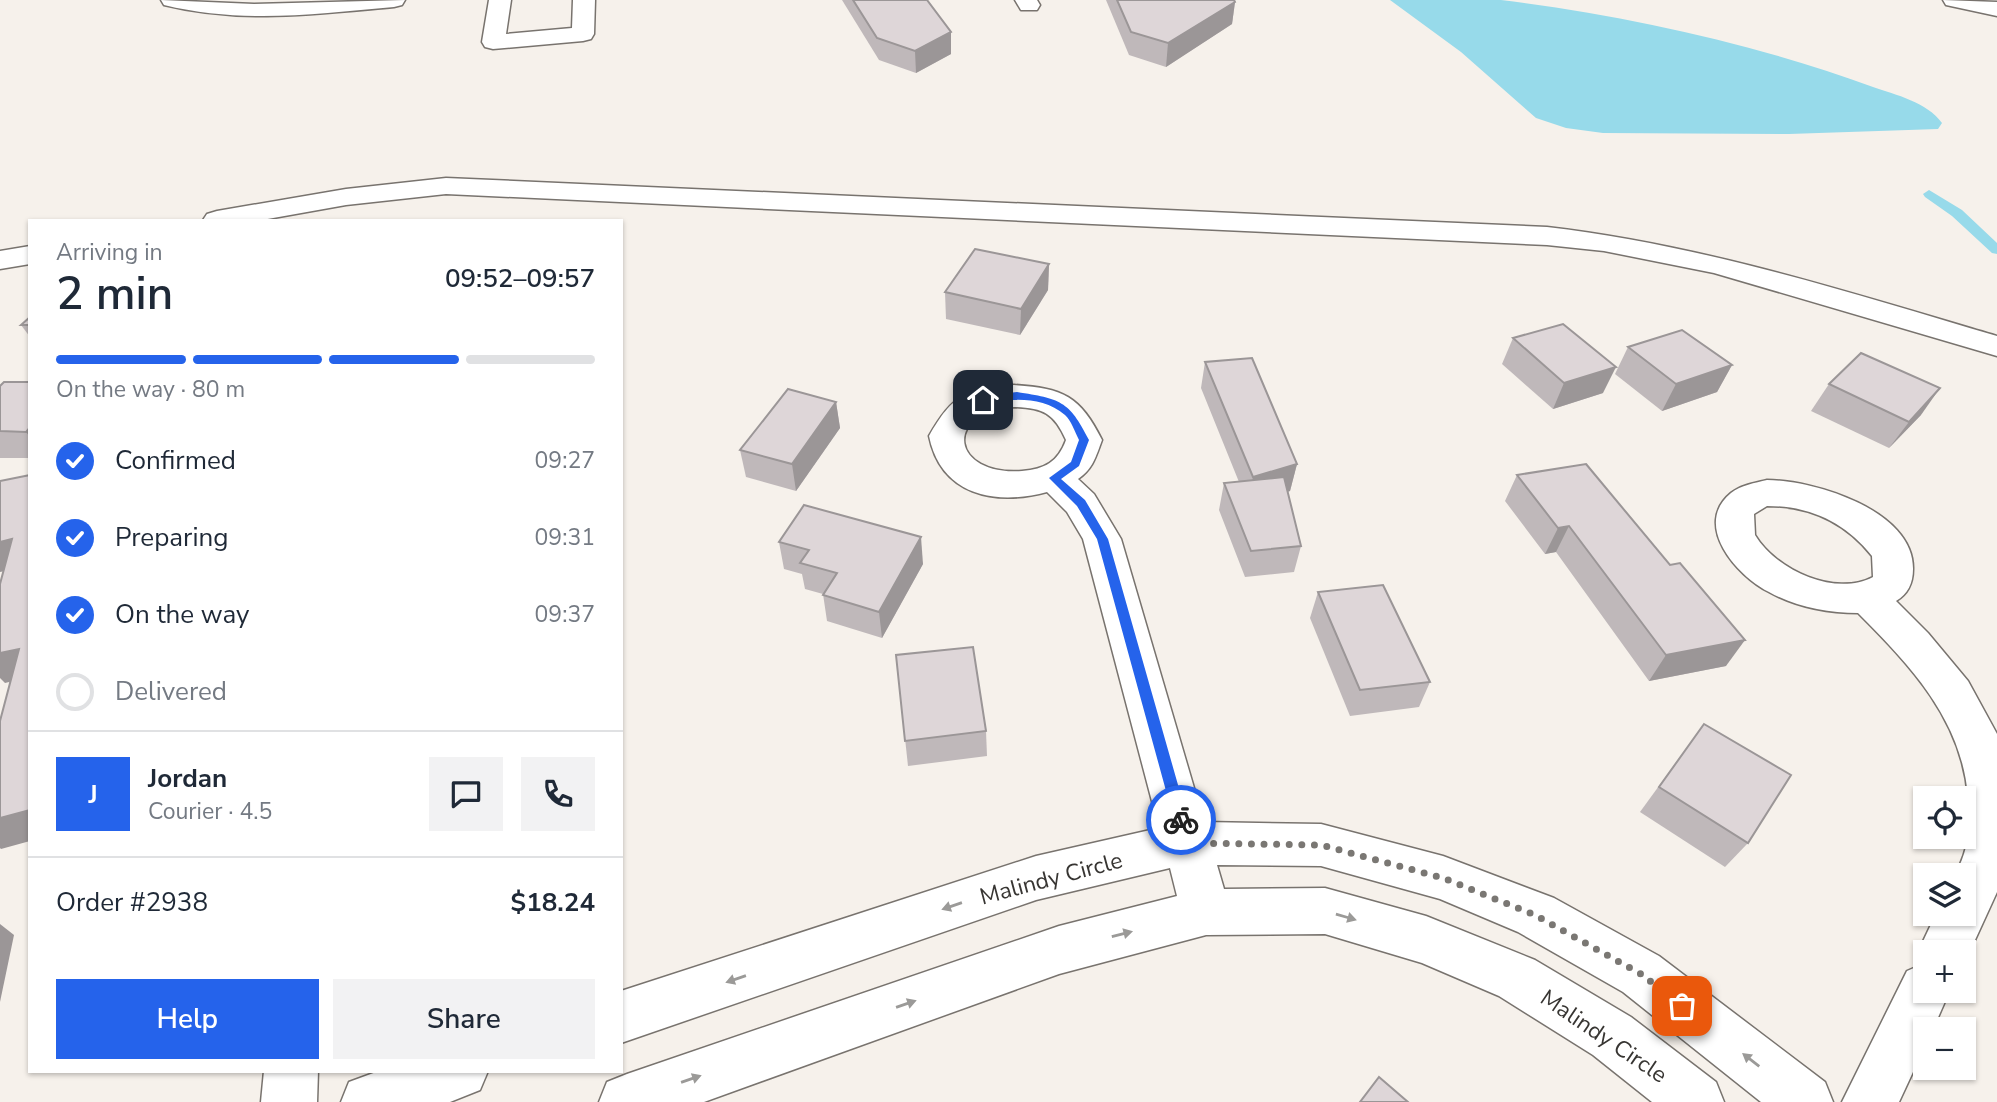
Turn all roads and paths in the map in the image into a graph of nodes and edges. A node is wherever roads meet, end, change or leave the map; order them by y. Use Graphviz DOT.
graph roads {
  1 [pos="172,0"];
  2 [pos="394,0"];
  3 [pos="500,0"];
  4 [pos="584,0"];
  5 [pos="1954,0"];
  6 [pos="1997,9"];
  7 [pos="223,219"];
  8 [pos="28,255"];
  9 [pos="0,260"];
  10 [pos="1997,346"];
  11 [pos="1054,478"];
  12 [pos="1868,598"];
  13 [pos="1187,843"];
  14 [pos="1976,882"];
  15 [pos="1206,912"];
  16 [pos="1918,1003"];
  17 [pos="623,1016"];
  18 [pos="290,1073"];
  19 [pos="455,1073"];
  20 [pos="289,1102"];
  21 [pos="369,1102"];
  22 [pos="627,1102"];
  23 [pos="1696,1102"];
  24 [pos="1805,1102"];
  25 [pos="1870,1102"];
  1 -- 2 [label="street"];
  3 -- 4 [label="street"];
  5 -- 6 [label="street"];
  7 -- 10 [label="street"];
  8 -- 9 [label="street"];
  11 -- 13 [label="street"];
  12 -- 14 [label="street"];
  13 -- 15 [label="street"];
  13 -- 17 [label="street, Malindy Circle, one-way"];
  24 -- 13 [label="street, Malindy Circle, one-way"];
  22 -- 15 [label="street, Malindy Circle, one-way"];
  15 -- 23 [label="street, Malindy Circle, one-way"];
  16 -- 25 [label="street"];
  18 -- 20 [label="street"];
  19 -- 21 [label="street"];
}
